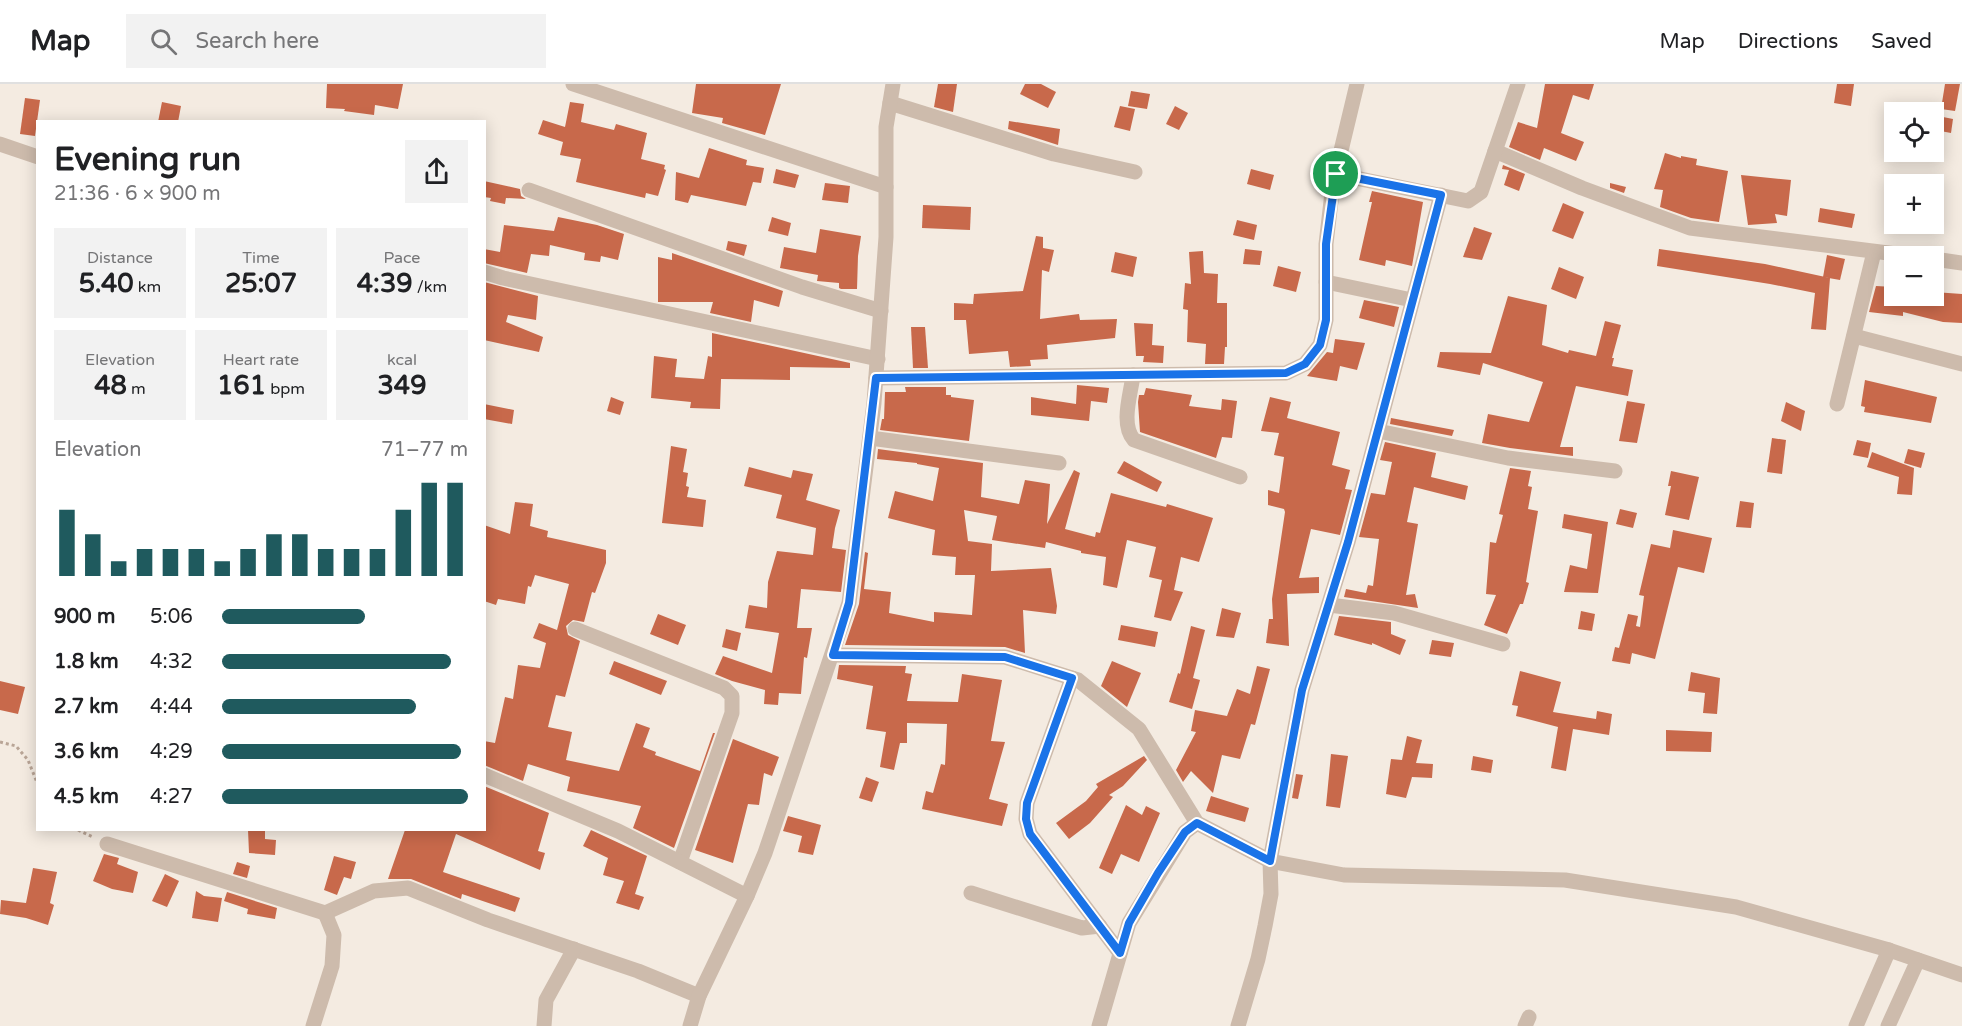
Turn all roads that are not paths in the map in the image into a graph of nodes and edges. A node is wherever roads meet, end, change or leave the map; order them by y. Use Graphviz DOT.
graph roads {
  1 [pos="573,84"];
  2 [pos="893,84"];
  3 [pos="1357,84"];
  4 [pos="1518,84"];
  5 [pos="890,103"];
  6 [pos="0,144"];
  7 [pos="1495,151"];
  8 [pos="36,156"];
  9 [pos="1135,172"];
  10 [pos="1336,174"];
  11 [pos="886,187"];
  12 [pos="529,190"];
  13 [pos="1441,195"];
  14 [pos="1874,252"];
  15 [pos="1884,253"];
  16 [pos="1944,260"];
  17 [pos="1962,263"];
  18 [pos="486,273"];
  19 [pos="1326,282"];
  20 [pos="1412,300"];
  21 [pos="881,311"];
  22 [pos="1854,336"];
  23 [pos="878,359"];
  24 [pos="1962,364"];
  25 [pos="1133,375"];
  26 [pos="876,378"];
  27 [pos="1837,404"];
  28 [pos="1378,431"];
  29 [pos="870,438"];
  30 [pos="1059,463"];
  31 [pos="1615,471"];
  32 [pos="1240,477"];
  33 [pos="1329,604"];
  34 [pos="575,629"];
  35 [pos="1503,644"];
  36 [pos="833,655"];
  37 [pos="1072,678"];
  38 [pos="486,776"];
  39 [pos="1197,823"];
  40 [pos="107,844"];
  41 [pos="1270,861"];
  42 [pos="680,862"];
  43 [pos="972,893"];
  44 [pos="747,896"];
  45 [pos="325,913"];
  46 [pos="1100,926"];
  47 [pos="574,949"];
  48 [pos="1889,950"];
  49 [pos="1120,953"];
  50 [pos="1918,960"];
  51 [pos="1962,975"];
  52 [pos="699,996"];
  53 [pos="313,1026"];
  54 [pos="544,1026"];
  55 [pos="690,1026"];
  56 [pos="1099,1026"];
  57 [pos="1238,1026"];
  58 [pos="1856,1026"];
  59 [pos="1888,1026"];
  1 -- 11 [label="street"];
  2 -- 5 [label="street"];
  3 -- 10 [label="street"];
  4 -- 7 [label="street"];
  5 -- 9 [label="street"];
  5 -- 11 [label="street"];
  6 -- 8 [label="street"];
  7 -- 13 [label="street"];
  7 -- 14 [label="street"];
  10 -- 13 [label="street"];
  10 -- 19 [label="street"];
  11 -- 21 [label="street"];
  12 -- 21 [label="street"];
  13 -- 20 [label="street"];
  14 -- 15 [label="street"];
  14 -- 22 [label="street"];
  16 -- 17 [label="street"];
  18 -- 23 [label="street"];
  19 -- 20 [label="street"];
  19 -- 25 [label="street"];
  20 -- 28 [label="street"];
  21 -- 23 [label="street"];
  22 -- 24 [label="street"];
  22 -- 27 [label="street"];
  23 -- 26 [label="street"];
  25 -- 26 [label="street"];
  25 -- 32 [label="street"];
  26 -- 29 [label="street"];
  28 -- 31 [label="street"];
  28 -- 33 [label="street"];
  29 -- 30 [label="street"];
  29 -- 36 [label="street"];
  33 -- 35 [label="street"];
  33 -- 41 [label="street"];
  34 -- 42 [label="street"];
  36 -- 37 [label="street"];
  36 -- 44 [label="street"];
  37 -- 39 [label="street"];
  37 -- 46 [label="street"];
  38 -- 42 [label="street"];
  39 -- 41 [label="street"];
  39 -- 49 [label="street"];
  40 -- 45 [label="street"];
  41 -- 48 [label="street"];
  41 -- 57 [label="street"];
  42 -- 44 [label="street"];
  43 -- 46 [label="street"];
  44 -- 52 [label="street"];
  45 -- 47 [label="street"];
  45 -- 53 [label="street"];
  46 -- 49 [label="street"];
  47 -- 52 [label="street"];
  47 -- 54 [label="street"];
  48 -- 50 [label="street"];
  48 -- 58 [label="street"];
  49 -- 56 [label="street"];
  50 -- 51 [label="street"];
  50 -- 59 [label="street"];
  52 -- 55 [label="street"];
}
